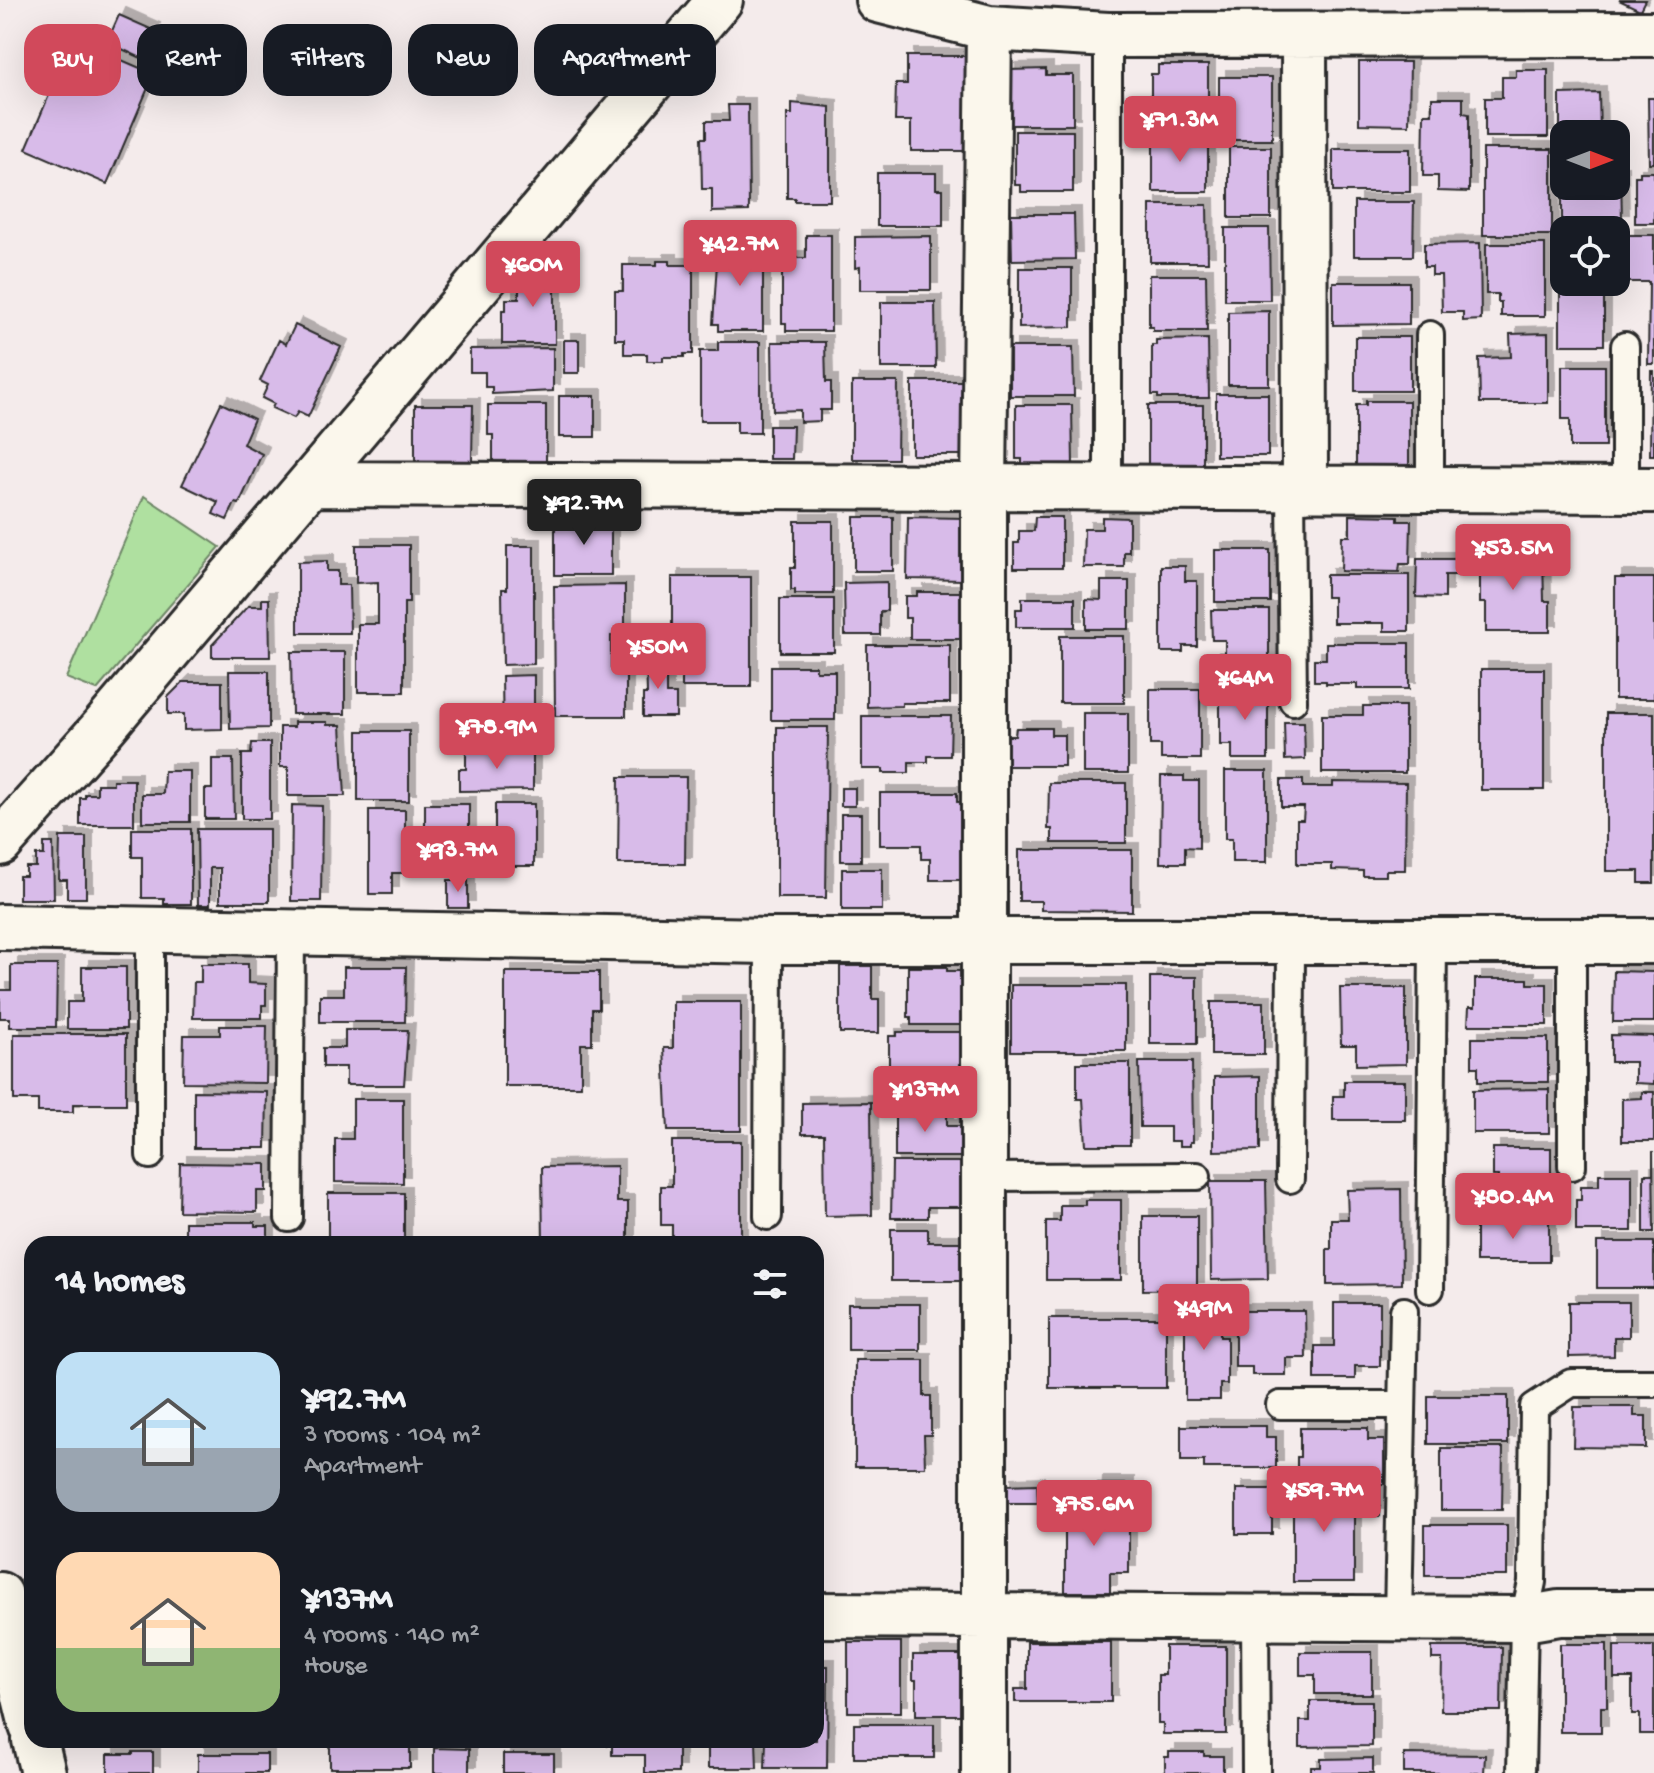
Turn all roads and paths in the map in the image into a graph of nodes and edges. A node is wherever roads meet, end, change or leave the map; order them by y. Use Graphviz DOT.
graph roads {
  1 [pos="720,0"];
  2 [pos="878,0"];
  3 [pos="989,28"];
  4 [pos="1654,34"];
  5 [pos="1108,35"];
  6 [pos="1304,35"];
  7 [pos="1430,335"];
  8 [pos="1625,346"];
  9 [pos="310,484"];
  10 [pos="984,488"];
  11 [pos="1108,488"];
  12 [pos="1298,489"];
  13 [pos="1430,489"];
  14 [pos="1640,490"];
  15 [pos="1293,701"];
  16 [pos="0,843"];
  17 [pos="0,927"];
  18 [pos="150,929"];
  19 [pos="291,932"];
  20 [pos="985,940"];
  21 [pos="769,941"];
  22 [pos="1291,941"];
  23 [pos="1433,941"];
  24 [pos="1572,941"];
  25 [pos="1654,941"];
  26 [pos="150,1155"];
  27 [pos="1572,1166"];
  28 [pos="1197,1176"];
  29 [pos="984,1177"];
  30 [pos="1290,1179"];
  31 [pos="768,1216"];
  32 [pos="289,1218"];
  33 [pos="1430,1289"];
  34 [pos="1404,1311"];
  35 [pos="1654,1383"];
  36 [pos="1280,1405"];
  37 [pos="1402,1405"];
  38 [pos="0,1574"];
  39 [pos="24,1579"];
  40 [pos="0,1595"];
  41 [pos="1654,1613"];
  42 [pos="824,1615"];
  43 [pos="984,1616"];
  44 [pos="1255,1617"];
  45 [pos="1398,1619"];
  46 [pos="1524,1619"];
  47 [pos="24,1693"];
  48 [pos="37,1748"];
  49 [pos="43,1773"];
  50 [pos="984,1773"];
  51 [pos="1256,1773"];
  52 [pos="1521,1773"];
  1 -- 9 [label="street"];
  2 -- 3 [label="street"];
  3 -- 5 [label="street"];
  3 -- 10 [label="street"];
  4 -- 6 [label="street"];
  5 -- 6 [label="street"];
  5 -- 11 [label="lane"];
  6 -- 12 [label="street"];
  7 -- 13 [label="lane"];
  8 -- 14 [label="lane"];
  9 -- 10 [label="street"];
  9 -- 16 [label="street"];
  10 -- 11 [label="street"];
  10 -- 20 [label="street"];
  11 -- 12 [label="street"];
  12 -- 13 [label="street"];
  12 -- 15 [label="lane"];
  13 -- 14 [label="street"];
  17 -- 18 [label="street"];
  18 -- 19 [label="street"];
  18 -- 26 [label="lane"];
  19 -- 21 [label="street"];
  19 -- 32 [label="lane"];
  20 -- 21 [label="street"];
  20 -- 22 [label="street"];
  20 -- 29 [label="street"];
  21 -- 31 [label="lane"];
  22 -- 23 [label="street"];
  22 -- 30 [label="lane"];
  23 -- 24 [label="street"];
  23 -- 33 [label="lane"];
  24 -- 25 [label="street"];
  24 -- 27 [label="lane"];
  28 -- 29 [label="lane"];
  29 -- 43 [label="street"];
  34 -- 37 [label="lane"];
  35 -- 46 [label="lane"];
  36 -- 37 [label="lane"];
  37 -- 45 [label="lane"];
  38 -- 39 [label="street"];
  40 -- 47 [label="street"];
  41 -- 46 [label="street"];
  42 -- 43 [label="street"];
  43 -- 44 [label="street"];
  43 -- 50 [label="street"];
  44 -- 45 [label="street"];
  44 -- 51 [label="lane"];
  45 -- 46 [label="street"];
  46 -- 52 [label="lane"];
  48 -- 49 [label="street"];
}
